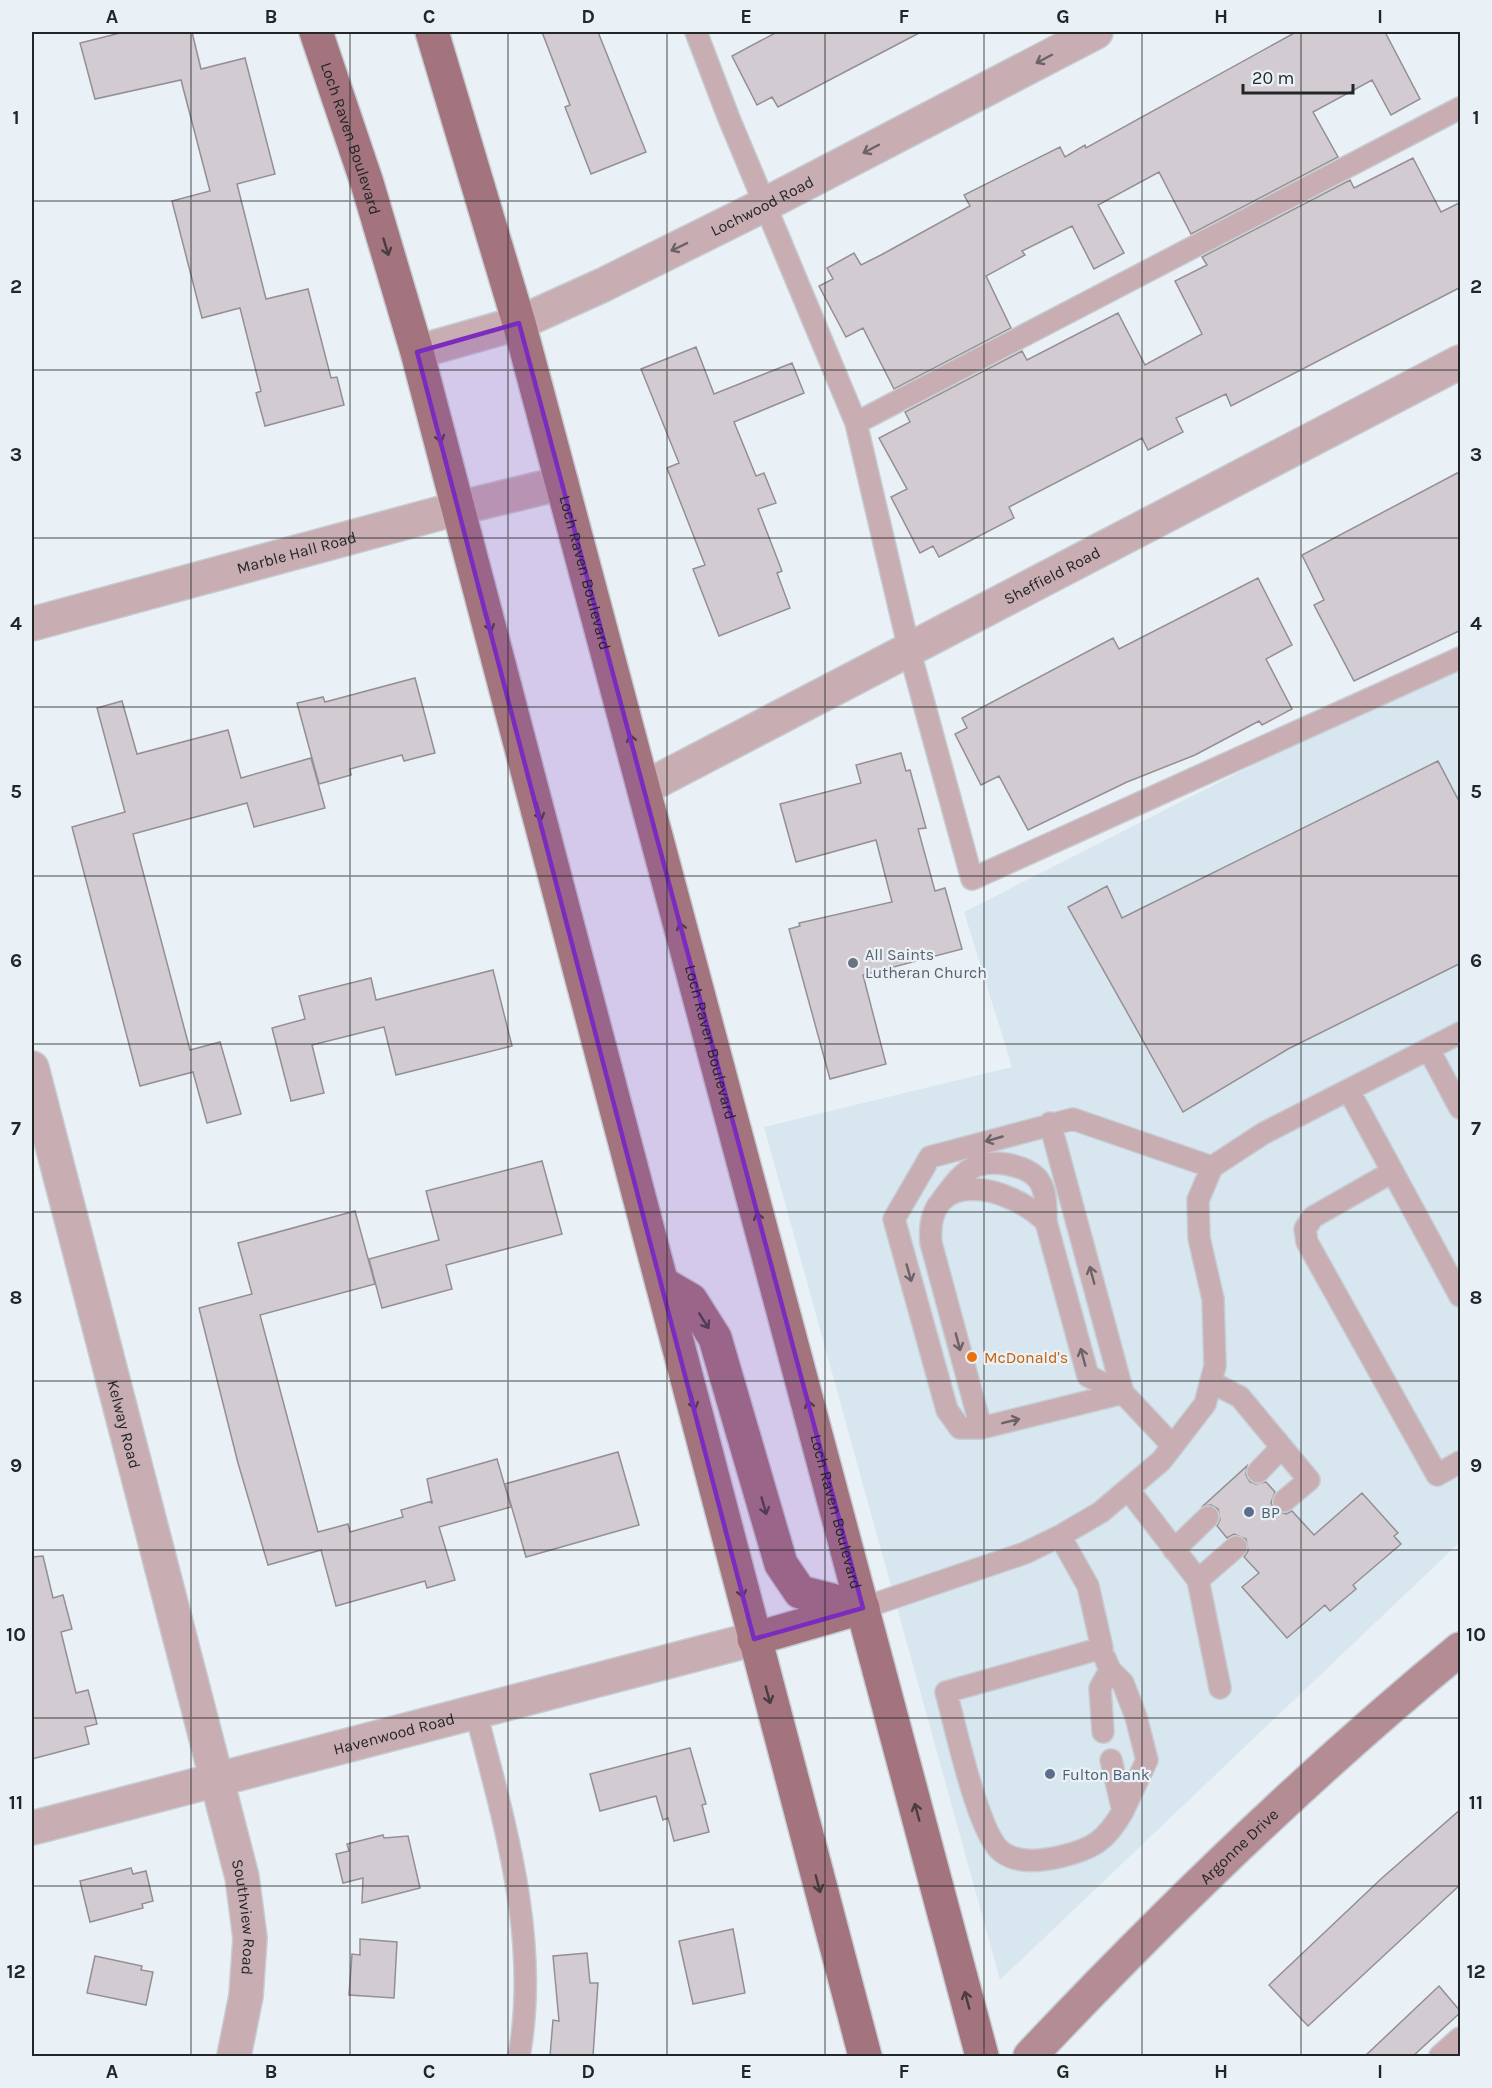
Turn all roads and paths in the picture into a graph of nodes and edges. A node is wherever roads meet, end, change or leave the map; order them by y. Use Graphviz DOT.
graph roads {
  1 [pos="316,32"];
  2 [pos="432,32"];
  3 [pos="696,32"];
  4 [pos="1096,32"];
  5 [pos="1461,108"];
  6 [pos="766,204"];
  7 [pos="519,323"];
  8 [pos="417,352"];
  9 [pos="1461,362"];
  10 [pos="856,423"];
  11 [pos="562,483"];
  12 [pos="459,508"];
  13 [pos="32,624"];
  14 [pos="909,649"];
  15 [pos="1461,658"];
  16 [pos="644,788"];
  17 [pos="1461,1033"];
  18 [pos="1429,1050"];
  19 [pos="32,1068"];
  20 [pos="1349,1091"];
  21 [pos="1461,1108"];
  22 [pos="1050,1123"];
  23 [pos="1212,1167"];
  24 [pos="1392,1173"];
  25 [pos="937,1206"];
  26 [pos="1046,1222"];
  27 [pos="662,1283"];
  28 [pos="1461,1296"];
  29 [pos="1211,1382"];
  30 [pos="1123,1393"];
  31 [pos="981,1428"];
  32 [pos="1173,1446"];
  33 [pos="1282,1447"];
  34 [pos="1461,1462"];
  35 [pos="1258,1472"];
  36 [pos="1128,1489"];
  37 [pos="1284,1501"];
  38 [pos="1208,1517"];
  39 [pos="1060,1536"];
  40 [pos="1236,1547"];
  41 [pos="1174,1550"];
  42 [pos="1198,1580"];
  43 [pos="863,1608"];
  44 [pos="754,1639"];
  45 [pos="1102,1648"];
  46 [pos="1461,1649"];
  47 [pos="1110,1670"];
  48 [pos="1220,1688"];
  49 [pos="476,1713"];
  50 [pos="1102,1732"];
  51 [pos="1112,1760"];
  52 [pos="217,1780"];
  53 [pos="1123,1811"];
  54 [pos="32,1828"];
  55 [pos="1461,2038"];
  56 [pos="234,2056"];
  57 [pos="519,2056"];
  58 [pos="865,2056"];
  59 [pos="982,2056"];
  60 [pos="1030,2056"];
  61 [pos="1440,2056"];
  1 -- 8 [label="main road, Loch Raven Boulevard, one-way"];
  2 -- 7 [label="main road, Loch Raven Boulevard"];
  3 -- 6 [label="lane"];
  4 -- 6 [label="street, Lochwood Road, one-way"];
  5 -- 10 [label="lane"];
  6 -- 7 [label="street, Lochwood Road, one-way"];
  6 -- 10 [label="lane"];
  7 -- 8 [label="street, Lochwood Road"];
  7 -- 11 [label="main road, Loch Raven Boulevard"];
  8 -- 12 [label="main road, Loch Raven Boulevard, one-way"];
  9 -- 14 [label="street, Sheffield Road"];
  10 -- 14 [label="lane"];
  11 -- 12 [label="street, Marble Hall Road"];
  16 -- 11 [label="main road, Loch Raven Boulevard, one-way"];
  12 -- 13 [label="street, Marble Hall Road"];
  12 -- 27 [label="main road, Loch Raven Boulevard, one-way"];
  14 -- 15 [label="lane"];
  14 -- 16 [label="street, Sheffield Road"];
  43 -- 16 [label="main road, Loch Raven Boulevard, one-way"];
  17 -- 18 [label="lane"];
  18 -- 20 [label="lane"];
  18 -- 21 [label="lane"];
  19 -- 52 [label="street, Kelway Road"];
  20 -- 23 [label="lane"];
  20 -- 24 [label="lane"];
  22 -- 23 [label="lane"];
  30 -- 22 [label="lane, one-way"];
  22 -- 31 [label="lane, one-way"];
  23 -- 29 [label="lane"];
  24 -- 28 [label="lane"];
  24 -- 34 [label="lane"];
  25 -- 26 [label="lane"];
  25 -- 26 [label="lane"];
  25 -- 31 [label="lane, one-way"];
  30 -- 26 [label="lane, one-way"];
  27 -- 43 [label="main road, one-way"];
  27 -- 44 [label="main road, Loch Raven Boulevard, one-way"];
  29 -- 32 [label="lane"];
  29 -- 33 [label="lane"];
  31 -- 30 [label="lane, one-way"];
  30 -- 32 [label="lane"];
  32 -- 36 [label="lane"];
  33 -- 35 [label="lane"];
  33 -- 37 [label="lane"];
  36 -- 39 [label="lane"];
  36 -- 41 [label="lane"];
  38 -- 41 [label="lane"];
  39 -- 43 [label="lane"];
  39 -- 45 [label="lane"];
  40 -- 42 [label="lane"];
  41 -- 42 [label="lane"];
  42 -- 48 [label="lane"];
  43 -- 44 [label="main road"];
  59 -- 43 [label="main road, Loch Raven Boulevard, one-way"];
  44 -- 49 [label="street, Havenwood Road"];
  44 -- 58 [label="main road, Loch Raven Boulevard, one-way"];
  45 -- 47 [label="lane"];
  45 -- 53 [label="lane"];
  46 -- 60 [label="main road, Argonne Drive"];
  47 -- 50 [label="lane"];
  47 -- 53 [label="lane"];
  49 -- 52 [label="street, Havenwood Road"];
  49 -- 57 [label="lane"];
  51 -- 53 [label="lane"];
  52 -- 54 [label="street, Havenwood Road"];
  52 -- 56 [label="street, Southview Road"];
  55 -- 61 [label="lane"];
}
